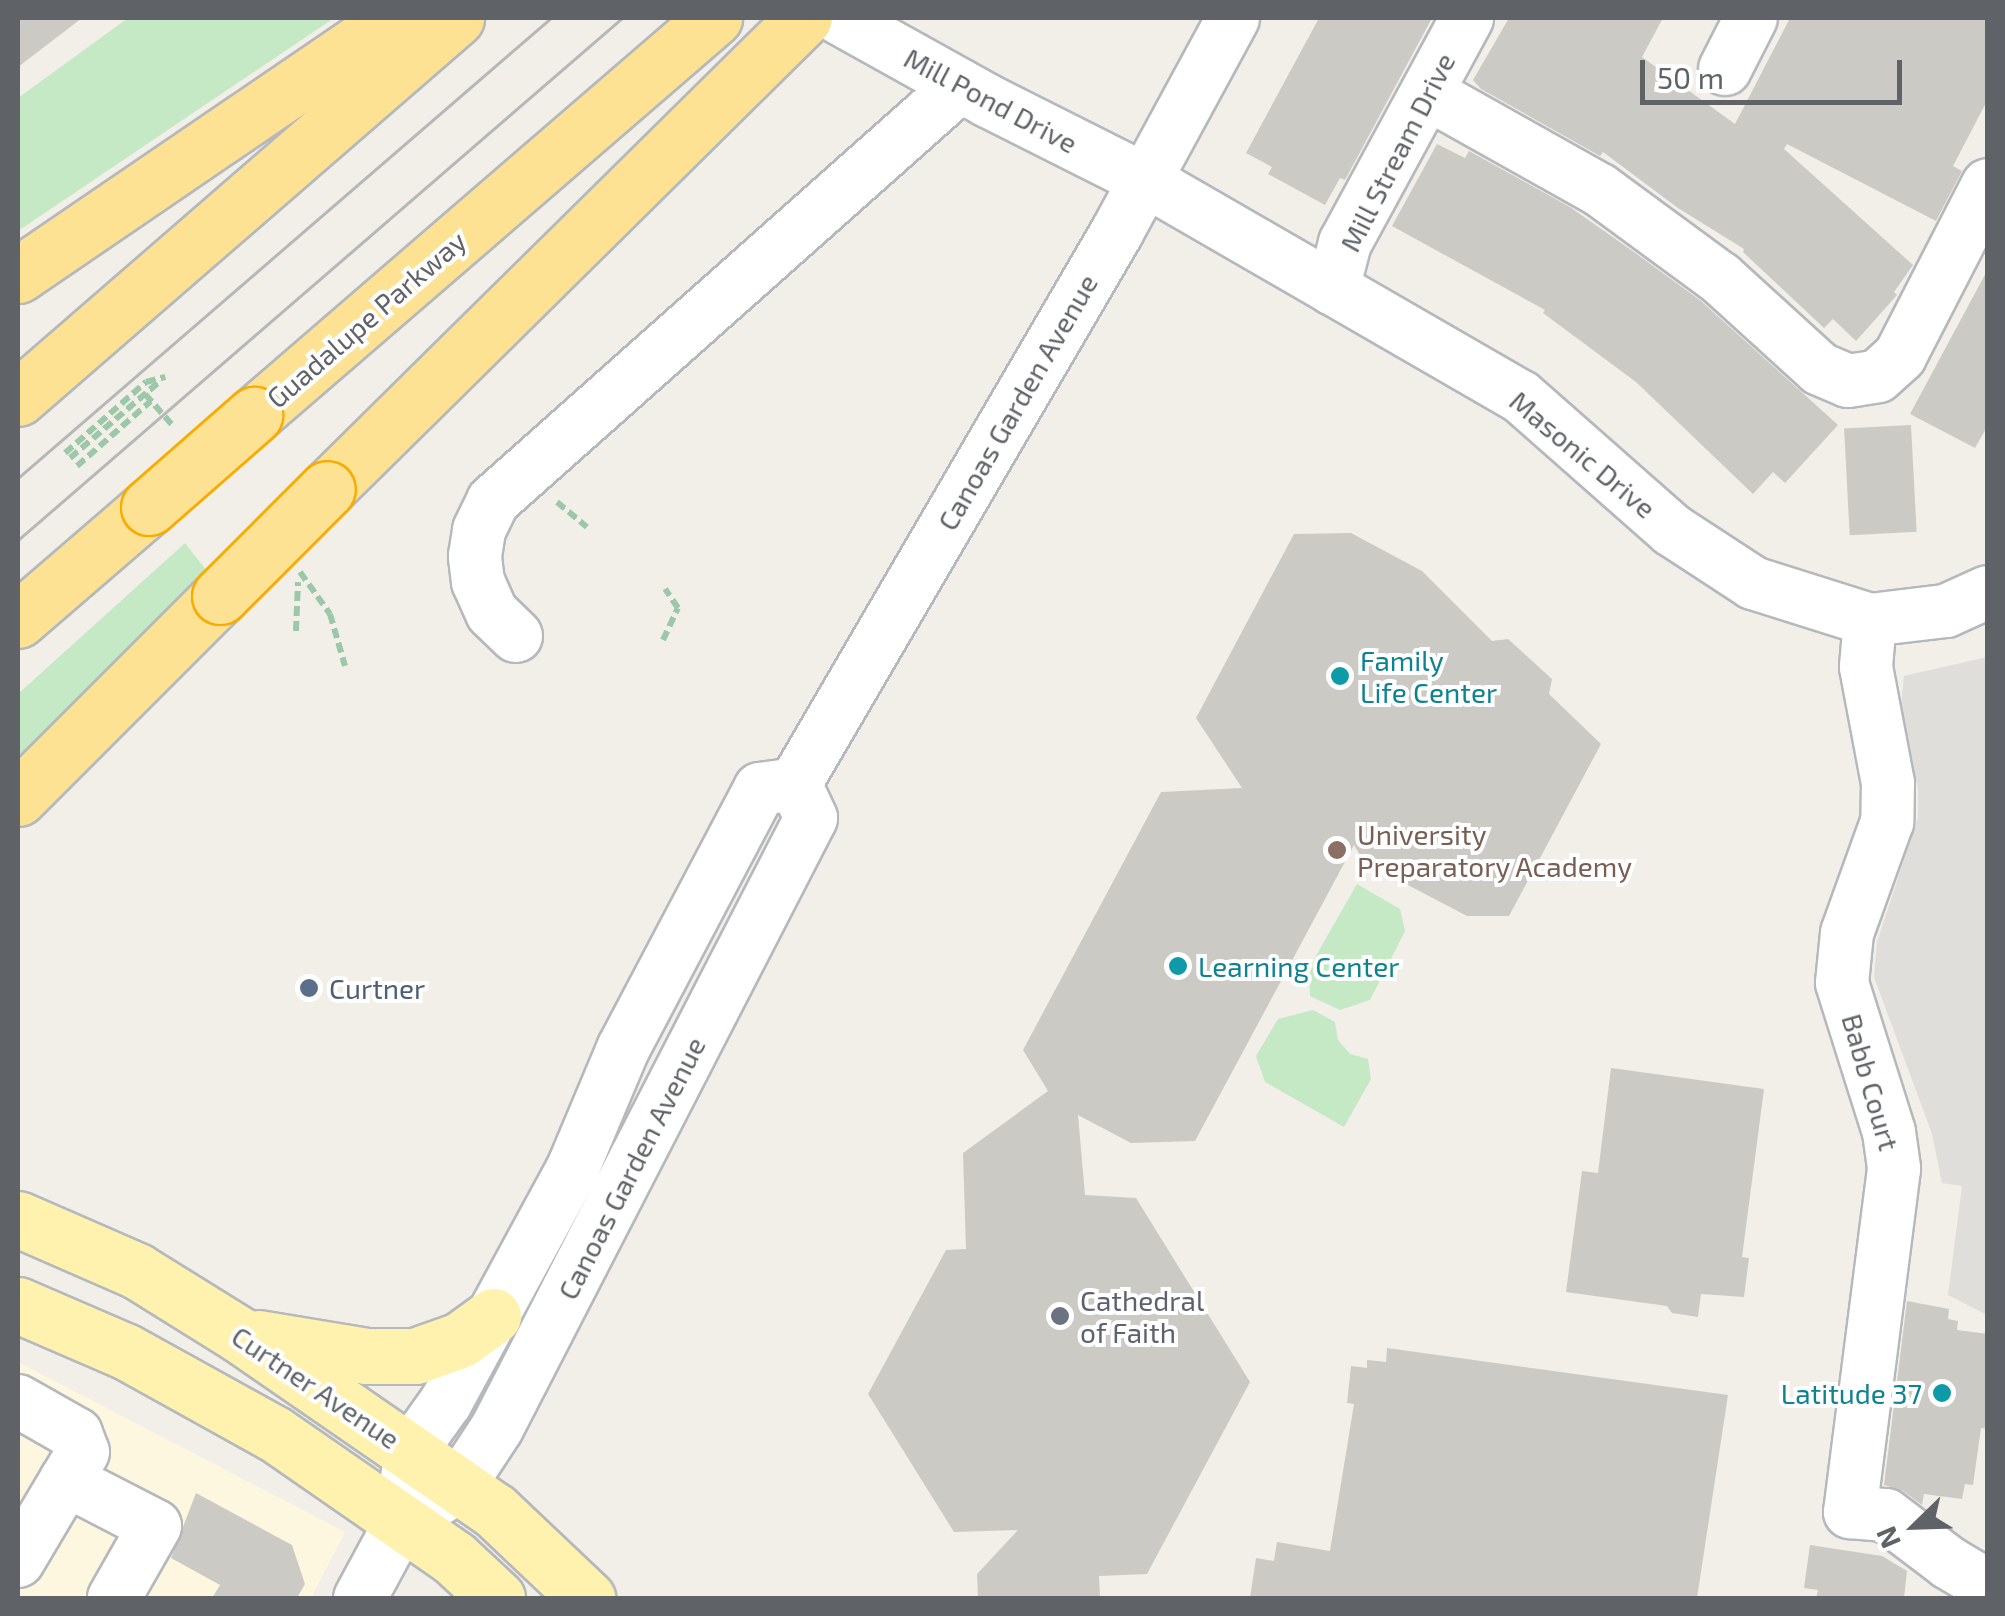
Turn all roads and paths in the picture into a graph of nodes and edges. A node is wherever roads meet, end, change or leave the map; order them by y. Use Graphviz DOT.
graph roads {
  1 [pos="404,18"];
  2 [pos="456,18"];
  3 [pos="804,18"];
  4 [pos="838,18"];
  5 [pos="1233,18"];
  6 [pos="1468,18"];
  7 [pos="1751,18"];
  8 [pos="699,30"];
  9 [pos="1725,69"];
  10 [pos="960,86"];
  11 [pos="1427,94"];
  12 [pos="1145,180"];
  13 [pos="1988,185"];
  14 [pos="18,275"];
  15 [pos="1333,289"];
  16 [pos="18,398"];
  17 [pos="152,401"];
  18 [pos="68,456"];
  19 [pos="76,466"];
  20 [pos="554,498"];
  21 [pos="587,527"];
  22 [pos="298,570"];
  23 [pos="665,589"];
  24 [pos="1988,592"];
  25 [pos="18,620"];
  26 [pos="1870,620"];
  27 [pos="296,630"];
  28 [pos="516,636"];
  29 [pos="663,640"];
  30 [pos="795,784"];
  31 [pos="18,798"];
  32 [pos="18,1219"];
  33 [pos="18,1306"];
  34 [pos="493,1316"];
  35 [pos="240,1335"];
  36 [pos="18,1402"];
  37 [pos="411,1451"];
  38 [pos="66,1480"];
  39 [pos="459,1486"];
  40 [pos="400,1524"];
  41 [pos="18,1561"];
  42 [pos="1988,1586"];
  43 [pos="114,1598"];
  44 [pos="360,1598"];
  45 [pos="497,1598"];
  46 [pos="587,1598"];
  1 -- 14 [label="highway"];
  2 -- 16 [label="highway"];
  3 -- 31 [label="highway, bridge"];
  4 -- 10 [label="street, Mill Pond Drive"];
  5 -- 12 [label="street, Canoas Garden Avenue"];
  6 -- 11 [label="street, Mill Stream Drive"];
  7 -- 9 [label="street"];
  8 -- 25 [label="highway, Guadalupe Parkway, bridge"];
  10 -- 12 [label="street, Mill Pond Drive"];
  10 -- 28 [label="street"];
  11 -- 13 [label="street"];
  11 -- 15 [label="street, Mill Stream Drive"];
  12 -- 15 [label="street, Masonic Drive"];
  12 -- 30 [label="street, Canoas Garden Avenue"];
  15 -- 26 [label="street, Masonic Drive"];
  17 -- 19 [label="path"];
  18 -- 18 [label="path"];
  20 -- 21 [label="path"];
  22 -- 27 [label="path"];
  23 -- 29 [label="path"];
  24 -- 26 [label="street, Masonic Drive"];
  26 -- 42 [label="street, Babb Court"];
  30 -- 34 [label="street, Canoas Garden Avenue"];
  30 -- 39 [label="street, Canoas Garden Avenue"];
  32 -- 35 [label="main road, Curtner Avenue"];
  33 -- 40 [label="main road"];
  34 -- 35 [label="main road"];
  34 -- 37 [label="street, Canoas Garden Avenue"];
  35 -- 37 [label="main road, Curtner Avenue"];
  36 -- 38 [label="street"];
  37 -- 39 [label="main road, Curtner Avenue"];
  37 -- 40 [label="street, Canoas Garden Avenue"];
  38 -- 41 [label="street"];
  38 -- 43 [label="street"];
  39 -- 40 [label="street, Canoas Garden Avenue"];
  39 -- 46 [label="main road, Curtner Avenue"];
  40 -- 44 [label="street, Canoas Garden Avenue"];
  40 -- 45 [label="main road"];
}
